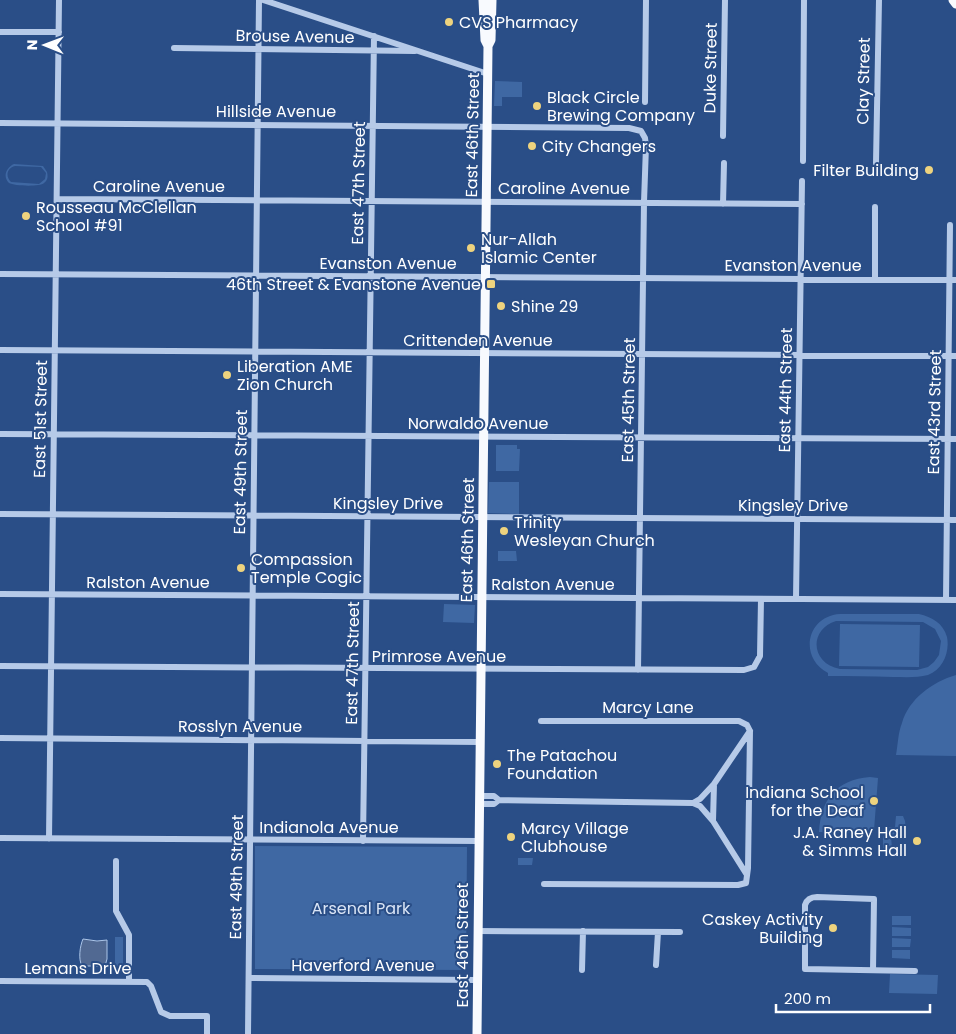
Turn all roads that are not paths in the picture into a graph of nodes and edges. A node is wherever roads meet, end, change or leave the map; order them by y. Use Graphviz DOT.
graph roads {
  1 [pos="59,0"];
  2 [pos="259,0"];
  3 [pos="263,0"];
  4 [pos="483,0"];
  5 [pos="492,0"];
  6 [pos="646,0"];
  7 [pos="724,0"];
  8 [pos="804,0"];
  9 [pos="878,0"];
  10 [pos="953,0"];
  11 [pos="956,4"];
  12 [pos="0,32"];
  13 [pos="59,32"];
  14 [pos="374,36"];
  15 [pos="488,46"];
  16 [pos="174,48"];
  17 [pos="258,49"];
  18 [pos="415,50"];
  19 [pos="374,51"];
  20 [pos="488,74"];
  21 [pos="645,102"];
  22 [pos="0,123"];
  23 [pos="58,123"];
  24 [pos="258,124"];
  25 [pos="373,125"];
  26 [pos="488,126"];
  27 [pos="641,131"];
  28 [pos="723,136"];
  29 [pos="803,161"];
  30 [pos="724,163"];
  31 [pos="876,163"];
  32 [pos="802,181"];
  33 [pos="57,199"];
  34 [pos="257,200"];
  35 [pos="372,201"];
  36 [pos="487,202"];
  37 [pos="644,202"];
  38 [pos="723,204"];
  39 [pos="802,204"];
  40 [pos="875,207"];
  41 [pos="950,225"];
  42 [pos="0,274"];
  43 [pos="56,275"];
  44 [pos="256,276"];
  45 [pos="371,277"];
  46 [pos="486,278"];
  47 [pos="643,278"];
  48 [pos="801,279"];
  49 [pos="874,279"];
  50 [pos="953,280"];
  51 [pos="0,350"];
  52 [pos="55,350"];
  53 [pos="255,352"];
  54 [pos="370,353"];
  55 [pos="485,354"];
  56 [pos="642,354"];
  57 [pos="800,355"];
  58 [pos="948,356"];
  59 [pos="956,356"];
  60 [pos="0,434"];
  61 [pos="54,434"];
  62 [pos="254,436"];
  63 [pos="369,436"];
  64 [pos="484,437"];
  65 [pos="641,438"];
  66 [pos="798,438"];
  67 [pos="948,439"];
  68 [pos="956,439"];
  69 [pos="0,514"];
  70 [pos="53,514"];
  71 [pos="254,516"];
  72 [pos="368,517"];
  73 [pos="482,518"];
  74 [pos="640,518"];
  75 [pos="797,519"];
  76 [pos="947,520"];
  77 [pos="956,520"];
  78 [pos="0,594"];
  79 [pos="52,594"];
  80 [pos="253,596"];
  81 [pos="367,597"];
  82 [pos="481,598"];
  83 [pos="639,598"];
  84 [pos="761,599"];
  85 [pos="796,599"];
  86 [pos="946,600"];
  87 [pos="956,600"];
  88 [pos="0,666"];
  89 [pos="51,666"];
  90 [pos="252,668"];
  91 [pos="366,669"];
  92 [pos="481,670"];
  93 [pos="638,670"];
  94 [pos="540,721"];
  95 [pos="750,731"];
  96 [pos="0,738"];
  97 [pos="50,738"];
  98 [pos="251,740"];
  99 [pos="365,741"];
  100 [pos="480,742"];
  101 [pos="714,784"];
  102 [pos="479,800"];
  103 [pos="693,803"];
  104 [pos="714,820"];
  105 [pos="0,838"];
  106 [pos="49,839"];
  107 [pos="250,840"];
  108 [pos="364,841"];
  109 [pos="478,841"];
  110 [pos="116,861"];
  111 [pos="747,875"];
  112 [pos="544,884"];
  113 [pos="477,931"];
  114 [pos="583,931"];
  115 [pos="658,932"];
  116 [pos="680,932"];
  117 [pos="656,965"];
  118 [pos="582,970"];
  119 [pos="873,970"];
  120 [pos="915,971"];
  121 [pos="249,978"];
  122 [pos="476,980"];
  123 [pos="0,981"];
  124 [pos="129,982"];
  125 [pos="207,1034"];
  126 [pos="248,1034"];
  127 [pos="477,1034"];
  1 -- 13 [label="street, East 51st Street"];
  2 -- 17 [label="street, East 49th Street"];
  3 -- 14 [label="street"];
  4 -- 15 [label="main road, East 46th Street"];
  5 -- 15 [label="main road, East 46th Street"];
  6 -- 21 [label="street"];
  7 -- 28 [label="street, Duke Street"];
  8 -- 29 [label="street"];
  9 -- 31 [label="street, Clay Street"];
  10 -- 11 [label="main road"];
  12 -- 13 [label="street"];
  13 -- 23 [label="street, East 51st Street"];
  14 -- 18 [label="street"];
  14 -- 19 [label="street, East 47th Street"];
  15 -- 20 [label="main road, East 46th Street"];
  16 -- 17 [label="street, Brouse Avenue"];
  17 -- 19 [label="street, Brouse Avenue"];
  17 -- 24 [label="street, East 49th Street"];
  18 -- 19 [label="street, Brouse Avenue"];
  18 -- 20 [label="street"];
  19 -- 25 [label="street, East 47th Street"];
  20 -- 26 [label="main road, East 46th Street"];
  22 -- 23 [label="street, Hillside Avenue"];
  23 -- 24 [label="street, Hillside Avenue"];
  23 -- 33 [label="street, East 51st Street"];
  24 -- 25 [label="street, Hillside Avenue"];
  24 -- 34 [label="street, East 49th Street"];
  25 -- 26 [label="street, Hillside Avenue"];
  25 -- 35 [label="street, East 47th Street"];
  26 -- 27 [label="street, Hillside Avenue"];
  26 -- 36 [label="main road, East 46th Street"];
  27 -- 37 [label="street, East 45th Street"];
  30 -- 38 [label="street"];
  32 -- 39 [label="street, East 44th Street"];
  33 -- 34 [label="street, Caroline Avenue"];
  33 -- 43 [label="street, East 51st Street"];
  34 -- 35 [label="street, Caroline Avenue"];
  34 -- 44 [label="street, East 49th Street"];
  35 -- 36 [label="street, Caroline Avenue"];
  35 -- 45 [label="street, East 47th Street"];
  36 -- 37 [label="street, Caroline Avenue"];
  36 -- 46 [label="main road, East 46th Street"];
  37 -- 38 [label="street, Caroline Avenue"];
  37 -- 47 [label="street, East 45th Street"];
  38 -- 39 [label="street, Caroline Avenue"];
  39 -- 48 [label="street, East 44th Street"];
  40 -- 49 [label="street"];
  41 -- 50 [label="street, East 43rd Street"];
  42 -- 43 [label="street, Evanston Avenue"];
  43 -- 44 [label="street, Evanston Avenue"];
  43 -- 52 [label="street, East 51st Street"];
  44 -- 45 [label="street, Evanston Avenue"];
  44 -- 53 [label="street, East 49th Street"];
  45 -- 46 [label="street, Evanston Avenue"];
  45 -- 54 [label="street, East 47th Street"];
  46 -- 47 [label="street, Evanston Avenue"];
  46 -- 55 [label="main road, East 46th Street"];
  47 -- 48 [label="street, Evanston Avenue"];
  47 -- 56 [label="street, East 45th Street"];
  48 -- 49 [label="street, Evanston Avenue"];
  48 -- 57 [label="street, East 44th Street"];
  49 -- 50 [label="street, Evanston Avenue"];
  50 -- 58 [label="street, East 43rd Street"];
  51 -- 52 [label="street, Crittenden Avenue"];
  52 -- 53 [label="street, Crittenden Avenue"];
  52 -- 61 [label="street, East 51st Street"];
  53 -- 54 [label="street, Crittenden Avenue"];
  53 -- 62 [label="street, East 49th Street"];
  54 -- 55 [label="street, Crittenden Avenue"];
  54 -- 63 [label="street, East 47th Street"];
  55 -- 56 [label="street, Crittenden Avenue"];
  55 -- 64 [label="main road, East 46th Street"];
  56 -- 57 [label="street, Crittenden Avenue"];
  56 -- 65 [label="street, East 45th Street"];
  57 -- 58 [label="street, Crittenden Avenue"];
  57 -- 66 [label="street, East 44th Street"];
  58 -- 59 [label="street, Crittenden Avenue"];
  58 -- 67 [label="street, East 43rd Street"];
  60 -- 61 [label="street, Norwaldo Avenue"];
  61 -- 62 [label="street, Norwaldo Avenue"];
  61 -- 70 [label="street, East 51st Street"];
  62 -- 63 [label="street, Norwaldo Avenue"];
  62 -- 71 [label="street, East 49th Street"];
  63 -- 64 [label="street, Norwaldo Avenue"];
  63 -- 72 [label="street, East 47th Street"];
  64 -- 65 [label="street, Norwaldo Avenue"];
  64 -- 73 [label="main road, East 46th Street"];
  65 -- 66 [label="street, Norwaldo Avenue"];
  65 -- 74 [label="street, East 45th Street"];
  66 -- 67 [label="street, Norwaldo Avenue"];
  66 -- 75 [label="street, East 44th Street"];
  67 -- 68 [label="street, Norwaldo Avenue"];
  67 -- 76 [label="street, East 43rd Street"];
  69 -- 70 [label="street, Kingsley Drive"];
  70 -- 71 [label="street, Kingsley Drive"];
  70 -- 79 [label="street, East 51st Street"];
  71 -- 72 [label="street, Kingsley Drive"];
  71 -- 80 [label="street, East 49th Street"];
  72 -- 73 [label="street, Kingsley Drive"];
  72 -- 81 [label="street, East 47th Street"];
  73 -- 74 [label="street, Kingsley Drive"];
  73 -- 82 [label="main road, East 46th Street"];
  74 -- 75 [label="street, Kingsley Drive"];
  74 -- 83 [label="street, East 45th Street"];
  75 -- 76 [label="street, Kingsley Drive"];
  75 -- 85 [label="street, East 44th Street"];
  76 -- 77 [label="street, Kingsley Drive"];
  76 -- 86 [label="street, East 43rd Street"];
  78 -- 79 [label="street, Ralston Avenue"];
  79 -- 80 [label="street, Ralston Avenue"];
  79 -- 89 [label="street, East 51st Street"];
  80 -- 81 [label="street, Ralston Avenue"];
  80 -- 90 [label="street, East 49th Street"];
  81 -- 82 [label="street, Ralston Avenue"];
  81 -- 91 [label="street, East 47th Street"];
  82 -- 83 [label="street, Ralston Avenue"];
  82 -- 92 [label="main road, East 46th Street"];
  83 -- 84 [label="street, Ralston Avenue"];
  83 -- 93 [label="street, East 45th Street"];
  84 -- 85 [label="street, Ralston Avenue"];
  84 -- 93 [label="street, Primrose Avenue"];
  85 -- 86 [label="street, Ralston Avenue"];
  86 -- 87 [label="street, Ralston Avenue"];
  88 -- 89 [label="street, Primrose Avenue"];
  89 -- 90 [label="street, Primrose Avenue"];
  89 -- 97 [label="street, East 51st Street"];
  90 -- 91 [label="street, Primrose Avenue"];
  90 -- 98 [label="street, East 49th Street"];
  91 -- 92 [label="street, Primrose Avenue"];
  91 -- 99 [label="street, East 47th Street"];
  92 -- 93 [label="street, Primrose Avenue"];
  92 -- 100 [label="main road, East 46th Street"];
  94 -- 95 [label="street, Marcy Lane"];
  95 -- 101 [label="street"];
  95 -- 111 [label="street"];
  96 -- 97 [label="street, Rosslyn Avenue"];
  97 -- 98 [label="street, Rosslyn Avenue"];
  97 -- 106 [label="street, East 51st Street"];
  98 -- 99 [label="street, Rosslyn Avenue"];
  98 -- 107 [label="street, East 49th Street"];
  99 -- 100 [label="street, Rosslyn Avenue"];
  99 -- 108 [label="street, East 47th Street"];
  100 -- 102 [label="main road, East 46th Street"];
  101 -- 103 [label="street"];
  101 -- 104 [label="street"];
  102 -- 103 [label="street"];
  102 -- 109 [label="main road, East 46th Street"];
  103 -- 104 [label="street"];
  104 -- 111 [label="street"];
  105 -- 106 [label="street, Indianola Avenue"];
  106 -- 107 [label="street, Indianola Avenue"];
  107 -- 108 [label="street, Indianola Avenue"];
  107 -- 121 [label="street, East 49th Street"];
  108 -- 109 [label="street, Indianola Avenue"];
  109 -- 113 [label="main road, East 46th Street"];
  110 -- 124 [label="street"];
  111 -- 112 [label="street"];
  113 -- 114 [label="street"];
  113 -- 122 [label="main road, East 46th Street"];
  114 -- 115 [label="street"];
  114 -- 118 [label="street"];
  115 -- 116 [label="street"];
  115 -- 117 [label="street"];
  119 -- 119 [label="street"];
  119 -- 120 [label="street"];
  121 -- 122 [label="street, Haverford Avenue"];
  121 -- 126 [label="street, East 49th Street"];
  122 -- 127 [label="main road, East 46th Street"];
  123 -- 124 [label="street, Lemans Drive"];
  124 -- 125 [label="street, Lemans Drive"];
}
